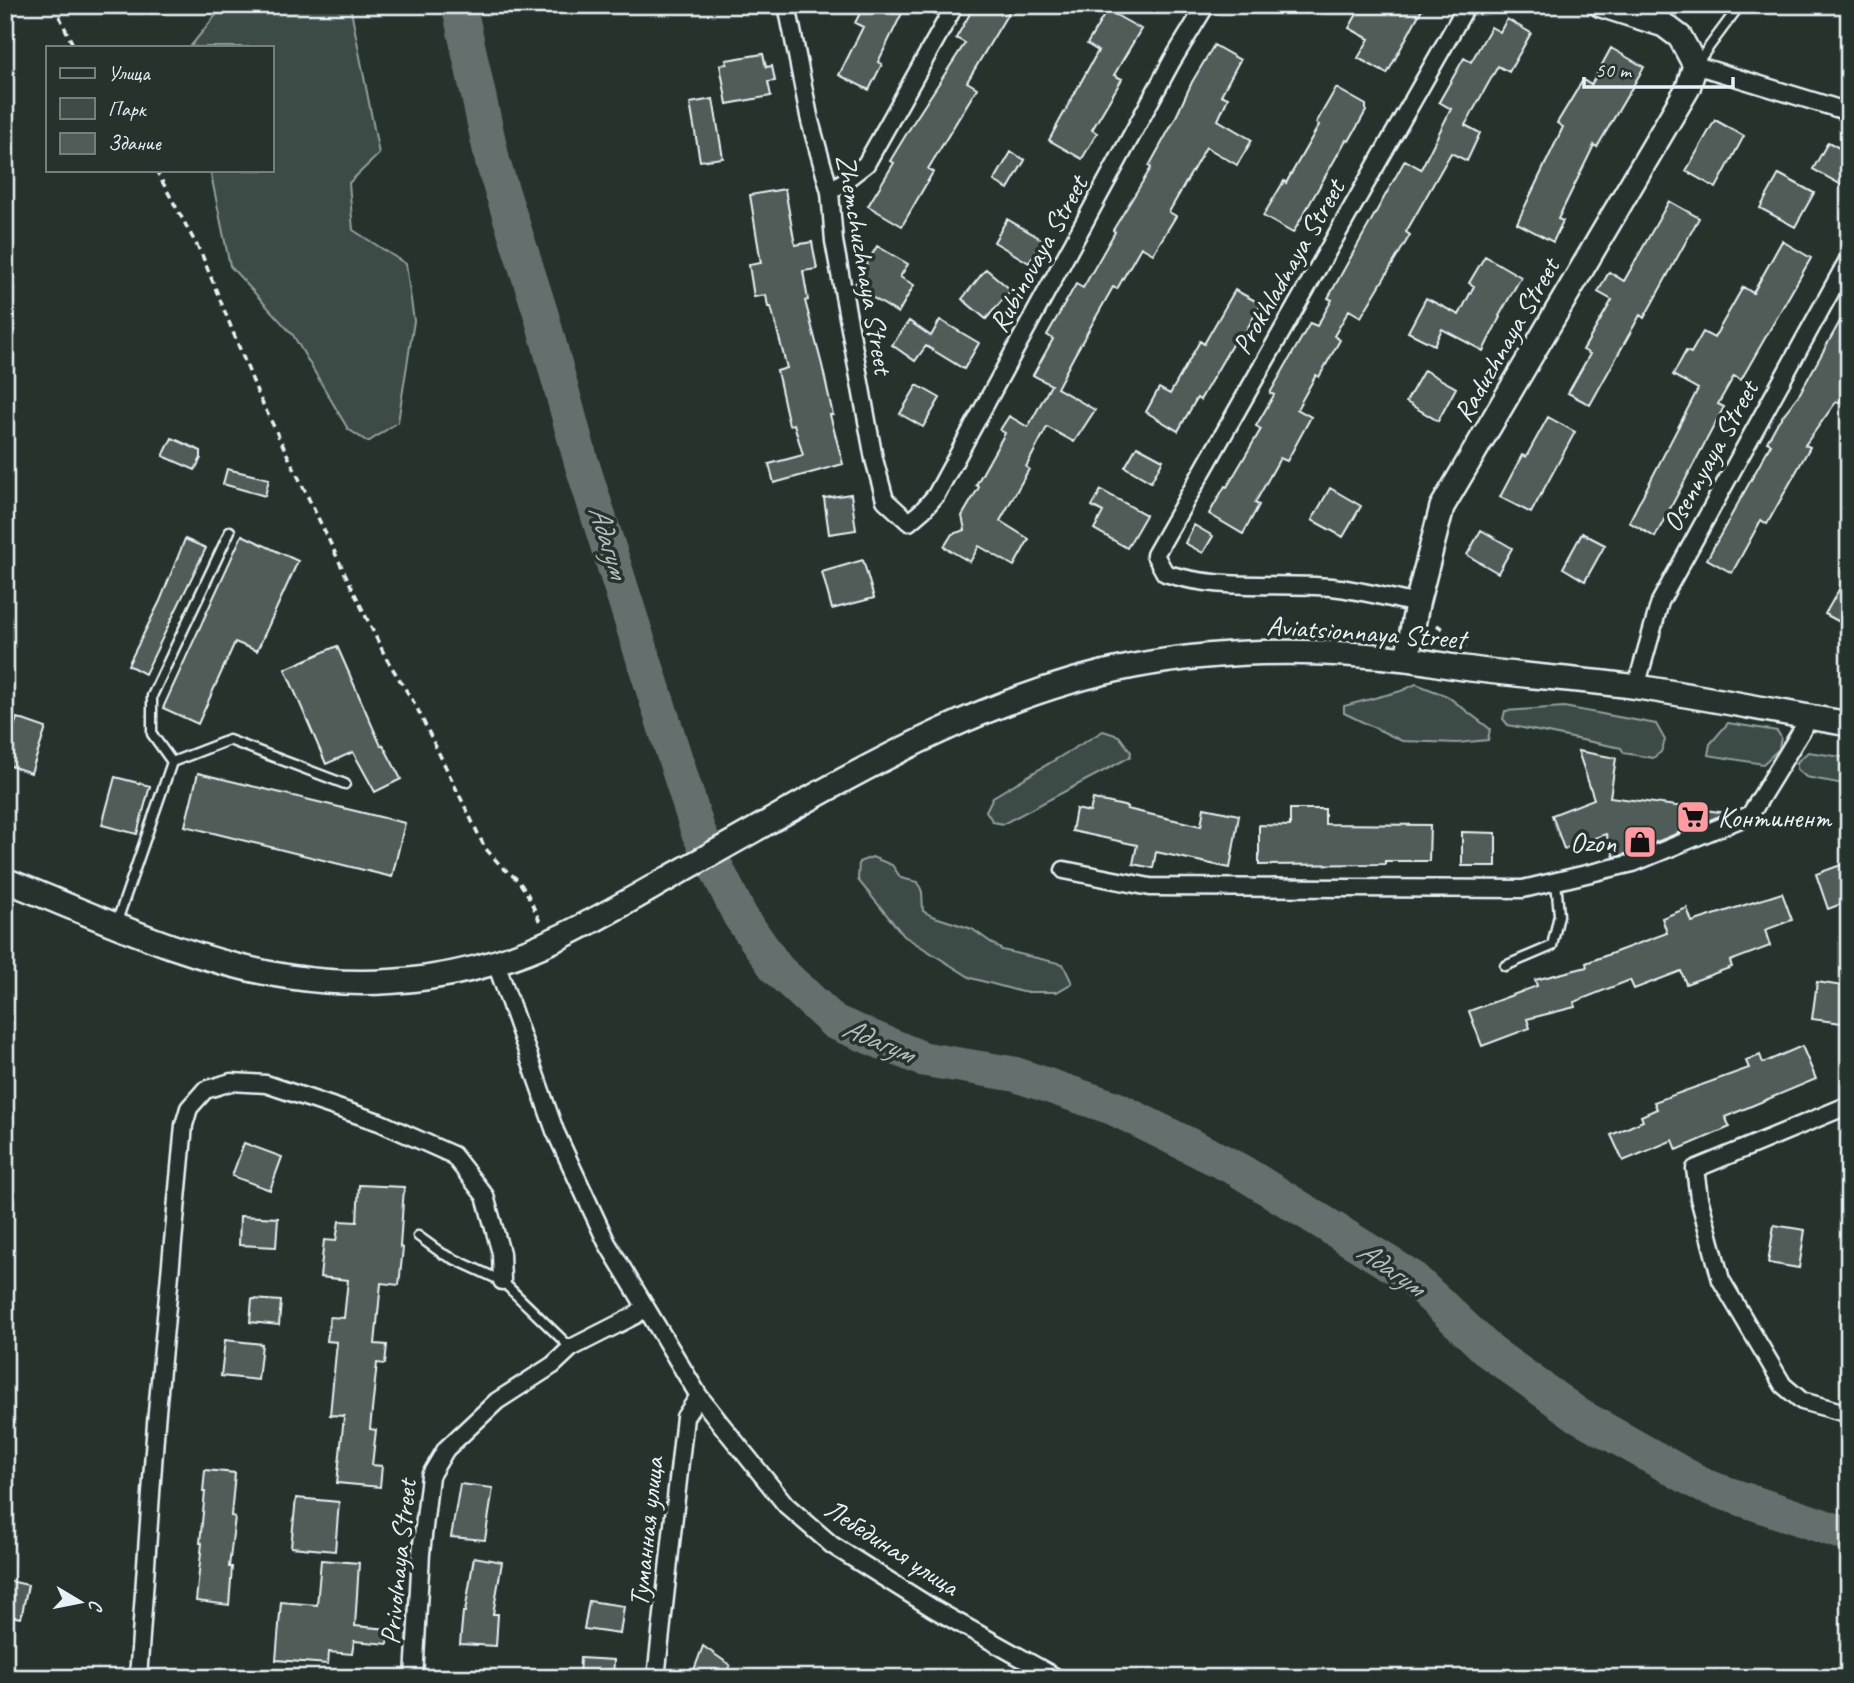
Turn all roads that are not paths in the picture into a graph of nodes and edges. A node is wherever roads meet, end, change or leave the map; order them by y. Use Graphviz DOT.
graph roads {
  1 [pos="786,5"];
  2 [pos="955,5"];
  3 [pos="1206,5"];
  4 [pos="1467,5"];
  5 [pos="1601,5"];
  6 [pos="1740,5"];
  7 [pos="1695,65"];
  8 [pos="1849,112"];
  9 [pos="830,192"];
  10 [pos="1849,258"];
  11 [pos="909,522"];
  12 [pos="230,531"];
  13 [pos="1418,604"];
  14 [pos="1407,659"];
  15 [pos="1636,687"];
  16 [pos="1810,717"];
  17 [pos="1849,724"];
  18 [pos="173,762"];
  19 [pos="345,784"];
  20 [pos="1064,870"];
  21 [pos="5,880"];
  22 [pos="1556,881"];
  23 [pos="116,924"];
  24 [pos="496,962"];
  25 [pos="1504,966"];
  26 [pos="1849,1105"];
  27 [pos="418,1236"];
  28 [pos="502,1281"];
  29 [pos="644,1306"];
  30 [pos="571,1348"];
  31 [pos="699,1396"];
  32 [pos="1849,1414"];
  33 [pos="138,1678"];
  34 [pos="414,1678"];
  35 [pos="656,1678"];
  36 [pos="1057,1678"];
  1 -- 9 [label="street, Zhemchuzhnaya Street"];
  2 -- 9 [label="street"];
  3 -- 11 [label="street, Rubinovaya Street"];
  4 -- 13 [label="street, Prokhladnaya Street"];
  5 -- 7 [label="main road"];
  6 -- 7 [label="lane"];
  7 -- 8 [label="street"];
  7 -- 13 [label="main road, Raduzhnaya Street"];
  9 -- 11 [label="street, Zhemchuzhnaya Street"];
  10 -- 15 [label="street, Osennyaya Street"];
  12 -- 18 [label="lane"];
  13 -- 14 [label="main road, Raduzhnaya Street"];
  14 -- 15 [label="main road, Aviatsionnaya Street"];
  14 -- 24 [label="main road, Aviatsionnaya Street"];
  15 -- 16 [label="main road, Aviatsionnaya Street"];
  16 -- 17 [label="main road, Aviatsionnaya Street"];
  16 -- 22 [label="street"];
  18 -- 19 [label="lane"];
  18 -- 23 [label="lane"];
  20 -- 22 [label="street"];
  21 -- 23 [label="main road, Aviatsionnaya Street"];
  22 -- 25 [label="lane"];
  23 -- 24 [label="main road, Aviatsionnaya Street"];
  24 -- 29 [label="street, Лебединая улица"];
  26 -- 32 [label="street"];
  27 -- 28 [label="lane"];
  28 -- 30 [label="lane"];
  28 -- 33 [label="street"];
  29 -- 30 [label="street, Privolnaya Street"];
  29 -- 31 [label="street, Лебединая улица"];
  30 -- 34 [label="street, Privolnaya Street"];
  31 -- 35 [label="street, Туманная улица"];
  31 -- 36 [label="street, Лебединая улица"];
}
